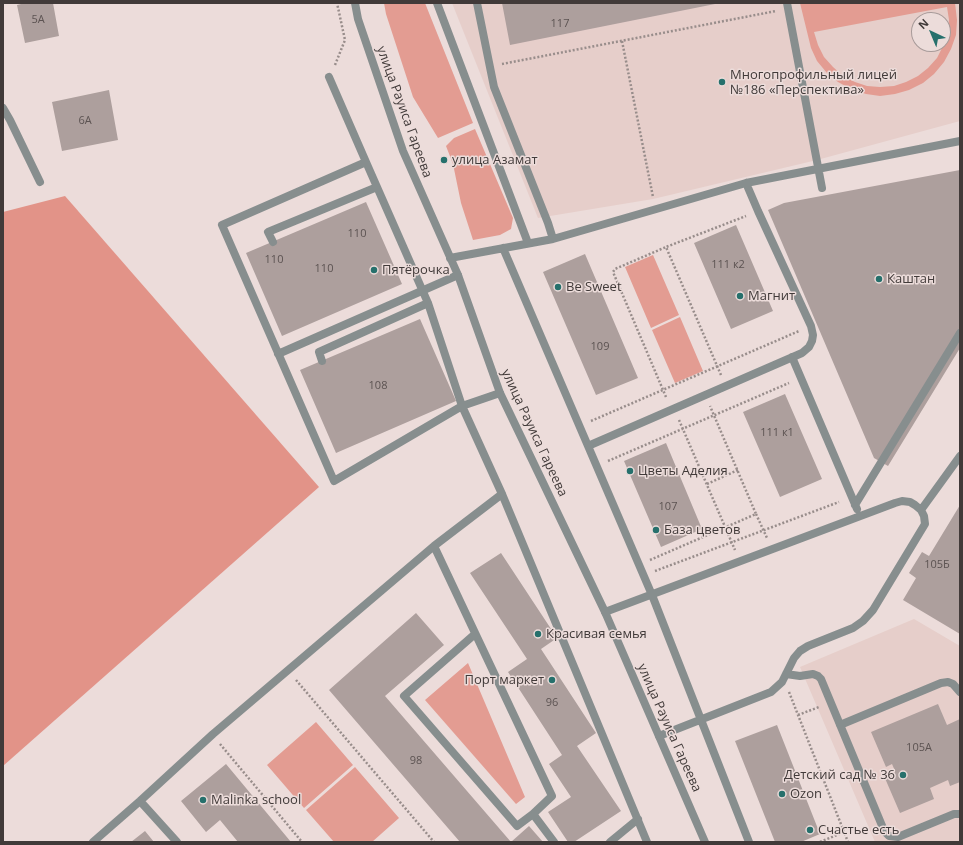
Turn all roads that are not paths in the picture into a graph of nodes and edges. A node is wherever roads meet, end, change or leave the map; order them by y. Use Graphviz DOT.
graph roads {
  1 [pos="354,3"];
  2 [pos="437,3"];
  3 [pos="477,3"];
  4 [pos="788,6"];
  5 [pos="329,77"];
  6 [pos="3,108"];
  7 [pos="960,141"];
  8 [pos="366,162"];
  9 [pos="818,169"];
  10 [pos="40,182"];
  11 [pos="746,183"];
  12 [pos="377,187"];
  13 [pos="822,188"];
  14 [pos="553,238"];
  15 [pos="273,242"];
  16 [pos="528,243"];
  17 [pos="503,248"];
  18 [pos="450,258"];
  19 [pos="458,275"];
  20 [pos="422,291"];
  21 [pos="428,304"];
  22 [pos="960,334"];
  23 [pos="278,354"];
  24 [pos="792,357"];
  25 [pos="322,361"];
  26 [pos="500,393"];
  27 [pos="462,406"];
  28 [pos="588,446"];
  29 [pos="960,456"];
  30 [pos="502,494"];
  31 [pos="856,506"];
  32 [pos="921,510"];
  33 [pos="860,516"];
  34 [pos="434,546"];
  35 [pos="652,595"];
  36 [pos="605,612"];
  37 [pos="475,634"];
  38 [pos="785,677"];
  39 [pos="960,692"];
  40 [pos="701,720"];
  41 [pos="840,726"];
  42 [pos="659,736"];
  43 [pos="140,801"];
  44 [pos="533,814"];
  45 [pos="960,814"];
  46 [pos="638,818"];
  47 [pos="93,842"];
  48 [pos="178,842"];
  49 [pos="554,842"];
  50 [pos="610,842"];
  51 [pos="647,842"];
  52 [pos="706,842"];
  53 [pos="749,842"];
  1 -- 18 [label="street, улица Рауиса Гареева"];
  2 -- 16 [label="street"];
  3 -- 14 [label="street"];
  4 -- 9 [label="street"];
  5 -- 8 [label="street"];
  6 -- 10 [label="street"];
  7 -- 9 [label="street"];
  8 -- 12 [label="street"];
  8 -- 23 [label="street"];
  9 -- 11 [label="street"];
  9 -- 13 [label="street"];
  11 -- 14 [label="street"];
  11 -- 24 [label="street"];
  12 -- 15 [label="street"];
  12 -- 20 [label="street"];
  14 -- 16 [label="street"];
  16 -- 17 [label="street"];
  17 -- 18 [label="street"];
  17 -- 28 [label="street"];
  18 -- 19 [label="street, улица Рауиса Гареева"];
  19 -- 20 [label="street"];
  19 -- 26 [label="street, улица Рауиса Гареева"];
  20 -- 21 [label="street"];
  20 -- 23 [label="street"];
  21 -- 25 [label="street"];
  21 -- 27 [label="street"];
  22 -- 31 [label="street"];
  23 -- 27 [label="street"];
  24 -- 28 [label="street"];
  24 -- 31 [label="street"];
  26 -- 27 [label="street"];
  26 -- 36 [label="street, улица Рауиса Гареева"];
  27 -- 30 [label="street"];
  28 -- 35 [label="street"];
  29 -- 32 [label="street"];
  30 -- 34 [label="street"];
  30 -- 46 [label="street"];
  31 -- 33 [label="street"];
  32 -- 33 [label="street"];
  32 -- 38 [label="street"];
  33 -- 35 [label="street"];
  34 -- 37 [label="street"];
  34 -- 43 [label="street"];
  35 -- 36 [label="street"];
  35 -- 40 [label="street"];
  36 -- 42 [label="street, улица Рауиса Гареева"];
  37 -- 44 [label="street"];
  37 -- 44 [label="street"];
  38 -- 40 [label="street"];
  38 -- 41 [label="street"];
  39 -- 41 [label="street"];
  40 -- 42 [label="street"];
  40 -- 53 [label="street"];
  41 -- 45 [label="street"];
  42 -- 52 [label="street, улица Рауиса Гареева"];
  43 -- 47 [label="street"];
  43 -- 48 [label="street"];
  44 -- 49 [label="street"];
  46 -- 50 [label="street"];
  46 -- 51 [label="street"];
}
